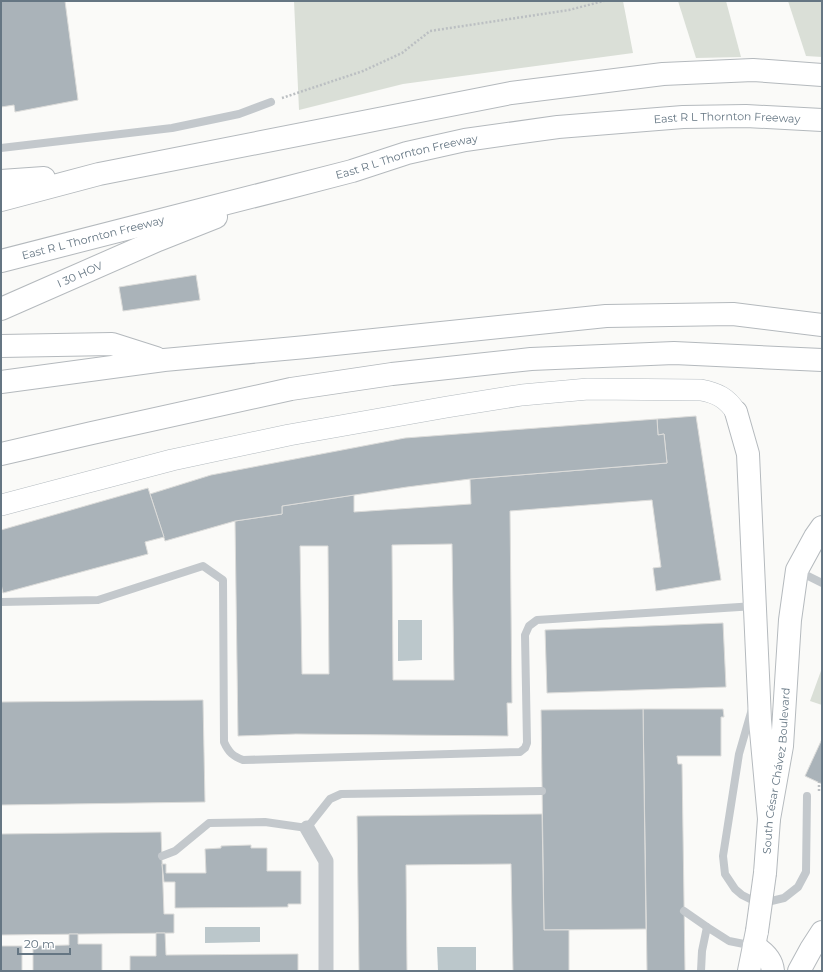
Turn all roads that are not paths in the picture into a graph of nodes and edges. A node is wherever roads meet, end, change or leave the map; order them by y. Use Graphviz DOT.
graph roads {
  1 [pos="822,75"];
  2 [pos="270,102"];
  3 [pos="822,120"];
  4 [pos="1,148"];
  5 [pos="100,174"];
  6 [pos="1,181"];
  7 [pos="294,186"];
  8 [pos="1,200"];
  9 [pos="1,261"];
  10 [pos="1,309"];
  11 [pos="822,325"];
  12 [pos="1,346"];
  13 [pos="164,360"];
  14 [pos="822,360"];
  15 [pos="1,382"];
  16 [pos="736,412"];
  17 [pos="92,433"];
  18 [pos="1,454"];
  19 [pos="1,466"];
  20 [pos="1,506"];
  21 [pos="822,527"];
  22 [pos="797,570"];
  23 [pos="822,583"];
  24 [pos="1,602"];
  25 [pos="756,606"];
  26 [pos="758,686"];
  27 [pos="542,791"];
  28 [pos="808,796"];
  29 [pos="768,819"];
  30 [pos="307,828"];
  31 [pos="162,856"];
  32 [pos="684,911"];
  33 [pos="707,927"];
  34 [pos="756,938"];
  35 [pos="818,946"];
  36 [pos="326,971"];
  37 [pos="701,971"];
  38 [pos="749,971"];
  39 [pos="773,971"];
  40 [pos="799,971"];
  1 -- 5 [label="main road"];
  2 -- 4 [label="lane"];
  3 -- 7 [label="main road, East R L Thornton Freeway"];
  5 -- 6 [label="main road"];
  5 -- 8 [label="main road"];
  7 -- 9 [label="main road, East R L Thornton Freeway"];
  7 -- 10 [label="main road, I 30 HOV"];
  11 -- 13 [label="main road"];
  12 -- 13 [label="main road"];
  13 -- 15 [label="main road"];
  14 -- 17 [label="main road"];
  16 -- 20 [label="street"];
  16 -- 25 [label="main road"];
  17 -- 18 [label="main road"];
  17 -- 19 [label="main road"];
  21 -- 22 [label="main road"];
  22 -- 23 [label="lane"];
  22 -- 29 [label="main road, South César Chávez Boulevard"];
  24 -- 25 [label="lane"];
  25 -- 26 [label="main road"];
  26 -- 28 [label="lane"];
  26 -- 29 [label="main road"];
  27 -- 30 [label="lane"];
  29 -- 34 [label="main road, South César Chávez Boulevard, bridge"];
  30 -- 31 [label="lane"];
  30 -- 36 [label="street"];
  32 -- 33 [label="lane"];
  33 -- 34 [label="lane"];
  33 -- 37 [label="lane"];
  34 -- 38 [label="main road, South César Chávez Boulevard"];
  34 -- 39 [label="main road"];
  35 -- 40 [label="main road"];
}
